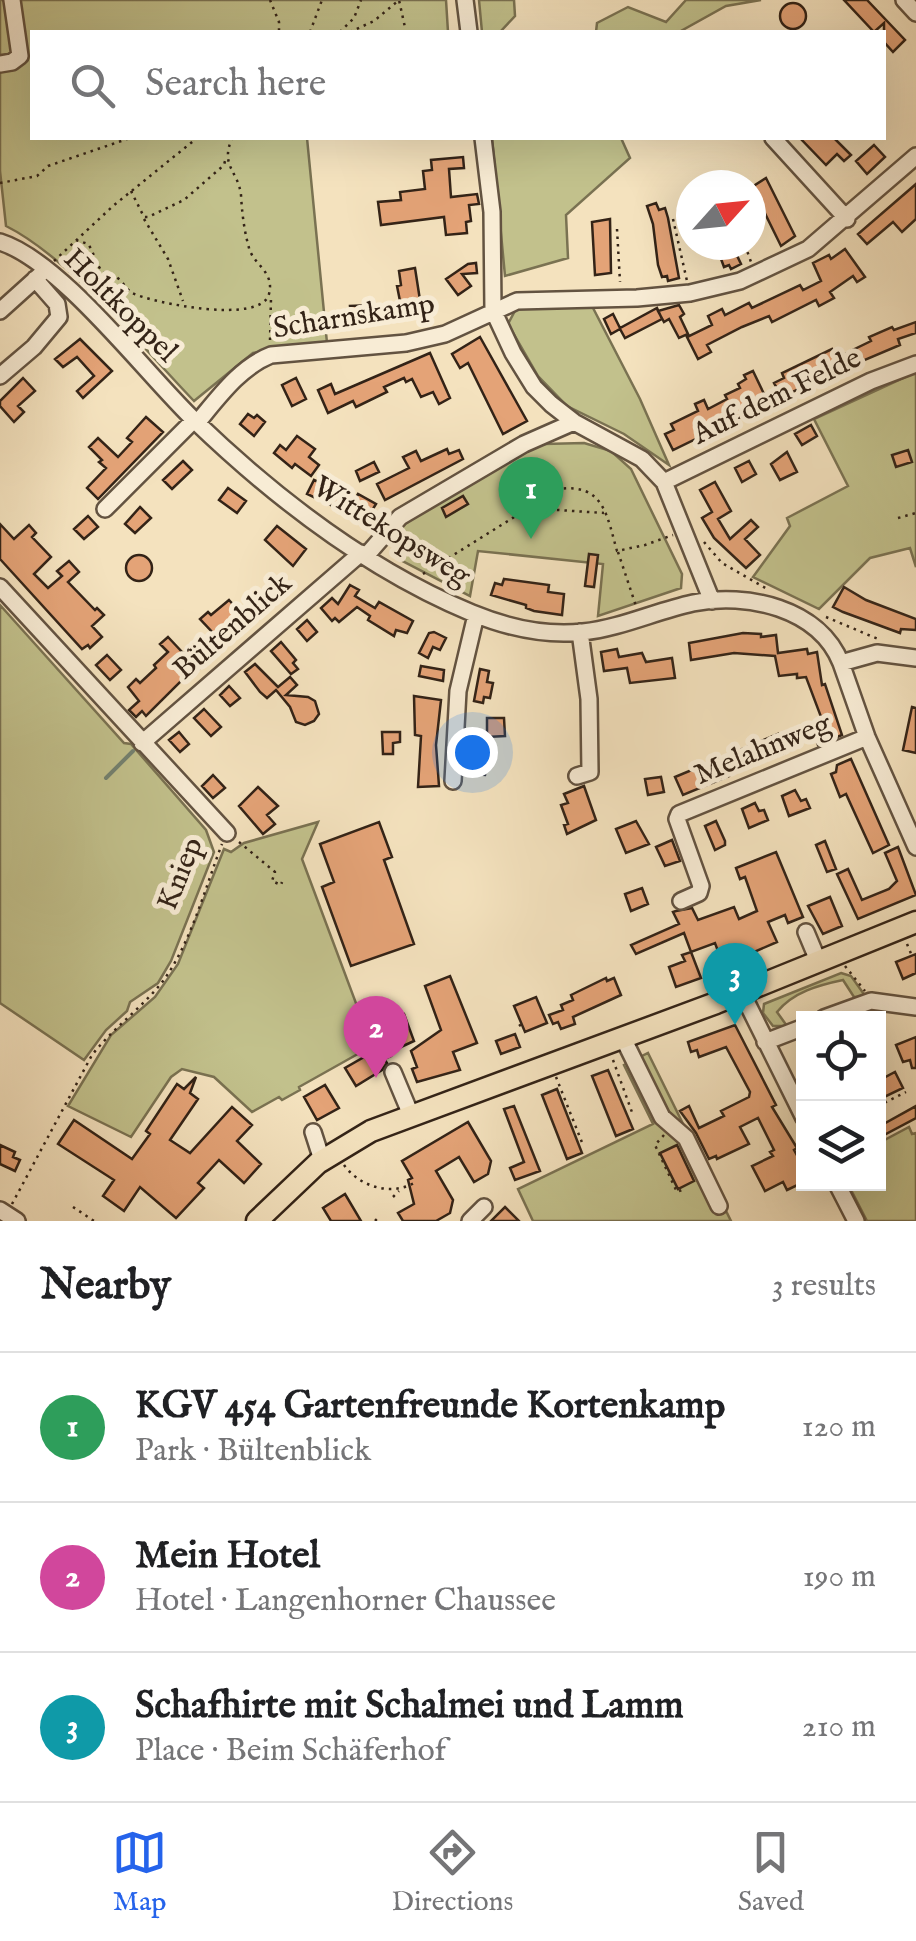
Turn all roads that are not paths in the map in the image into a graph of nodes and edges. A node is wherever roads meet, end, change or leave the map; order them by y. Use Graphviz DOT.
graph roads {
  1 [pos="12,0"];
  2 [pos="465,0"];
  3 [pos="904,0"];
  4 [pos="916,13"];
  5 [pos="469,30"];
  6 [pos="0,64"];
  7 [pos="483,140"];
  8 [pos="776,140"];
  9 [pos="916,156"];
  10 [pos="847,218"];
  11 [pos="0,242"];
  12 [pos="41,274"];
  13 [pos="493,310"];
  14 [pos="0,311"];
  15 [pos="916,364"];
  16 [pos="0,376"];
  17 [pos="195,421"];
  18 [pos="574,422"];
  19 [pos="664,482"];
  20 [pos="105,509"];
  21 [pos="363,554"];
  22 [pos="0,587"];
  23 [pos="712,601"];
  24 [pos="476,615"];
  25 [pos="580,632"];
  26 [pos="916,658"];
  27 [pos="841,663"];
  28 [pos="868,737"];
  29 [pos="142,743"];
  30 [pos="578,776"];
  31 [pos="453,782"];
  32 [pos="231,836"];
  33 [pos="916,845"];
  34 [pos="681,901"];
  35 [pos="916,922"];
  36 [pos="806,932"];
  37 [pos="828,959"];
  38 [pos="742,993"];
  39 [pos="916,1007"];
  40 [pos="843,1011"];
  41 [pos="796,1030"];
  42 [pos="615,1041"];
  43 [pos="765,1042"];
  44 [pos="393,1072"];
  45 [pos="796,1102"];
  46 [pos="410,1115"];
  47 [pos="313,1132"];
  48 [pos="332,1162"];
  49 [pos="841,1191"];
  50 [pos="718,1206"];
  51 [pos="484,1208"];
  52 [pos="257,1221"];
  53 [pos="470,1221"];
  54 [pos="856,1221"];
  1 -- 6 [label="street"];
  2 -- 5 [label="street"];
  3 -- 4 [label="street"];
  7 -- 13 [label="street"];
  8 -- 10 [label="street"];
  9 -- 10 [label="street, Scharnskamp"];
  10 -- 13 [label="street, Scharnskamp"];
  11 -- 12 [label="street, Holtkoppel"];
  12 -- 14 [label="street"];
  12 -- 16 [label="street"];
  12 -- 17 [label="street, Holtkoppel"];
  13 -- 17 [label="street, Scharnskamp"];
  13 -- 18 [label="street"];
  15 -- 19 [label="street, Auf dem Felde"];
  17 -- 20 [label="street, Scharnskamp"];
  17 -- 21 [label="street, Wittekopsweg"];
  18 -- 19 [label="street"];
  18 -- 21 [label="street, Bültenblick"];
  19 -- 23 [label="street"];
  21 -- 24 [label="street, Wittekopsweg"];
  21 -- 29 [label="street, Bültenblick"];
  22 -- 29 [label="street, Kniep"];
  23 -- 25 [label="street, Wittekopsweg"];
  23 -- 27 [label="street, Wittekopsweg"];
  24 -- 25 [label="street, Wittekopsweg"];
  24 -- 31 [label="street"];
  25 -- 30 [label="street"];
  26 -- 27 [label="street"];
  27 -- 28 [label="street, Wittekopsweg"];
  28 -- 33 [label="street, Wittekopsweg"];
  28 -- 34 [label="street, Melahnweg"];
  29 -- 32 [label="street, Kniep"];
  35 -- 37 [label="main road"];
  36 -- 37 [label="street"];
  37 -- 38 [label="main road"];
  38 -- 42 [label="main road"];
  38 -- 43 [label="street"];
  39 -- 40 [label="street"];
  41 -- 43 [label="street"];
  42 -- 46 [label="main road"];
  42 -- 50 [label="street"];
  43 -- 45 [label="street"];
  44 -- 46 [label="street"];
  46 -- 48 [label="main road"];
  47 -- 48 [label="street"];
  48 -- 52 [label="main road"];
  49 -- 54 [label="street"];
  51 -- 53 [label="street"];
}
